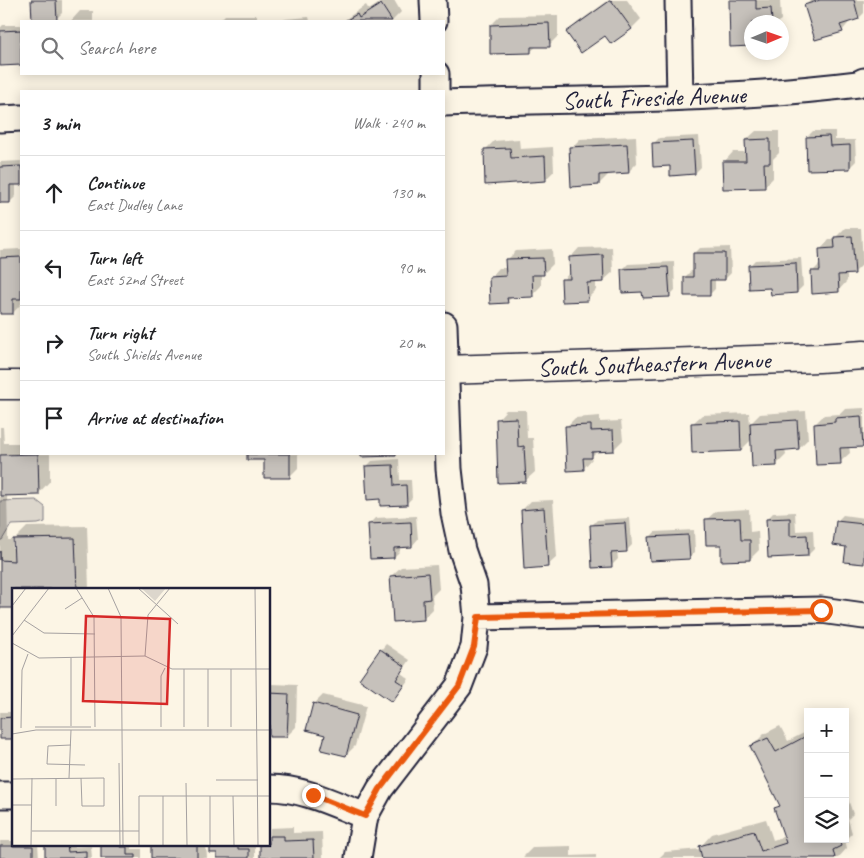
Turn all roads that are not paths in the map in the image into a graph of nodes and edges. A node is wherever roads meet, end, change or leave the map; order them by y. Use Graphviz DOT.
graph roads {
  1 [pos="433,0"];
  2 [pos="678,0"];
  3 [pos="434,20"];
  4 [pos="436,75"];
  5 [pos="864,81"];
  6 [pos="436,90"];
  7 [pos="680,97"];
  8 [pos="445,103"];
  9 [pos="20,118"];
  10 [pos="0,119"];
  11 [pos="864,355"];
  12 [pos="445,370"];
  13 [pos="20,385"];
  14 [pos="0,386"];
  15 [pos="445,390"];
  16 [pos="864,616"];
  17 [pos="478,617"];
  18 [pos="270,788"];
  19 [pos="365,816"];
  20 [pos="358,858"];
  1 -- 3 [label="street"];
  2 -- 7 [label="street"];
  4 -- 6 [label="street"];
  5 -- 7 [label="street, South Fireside Avenue"];
  7 -- 8 [label="street, South Fireside Avenue"];
  9 -- 10 [label="street"];
  11 -- 12 [label="main road, South Southeastern Avenue"];
  13 -- 14 [label="main road"];
  15 -- 17 [label="street"];
  16 -- 17 [label="street"];
  17 -- 19 [label="street"];
  18 -- 19 [label="street"];
  19 -- 20 [label="street"];
}
